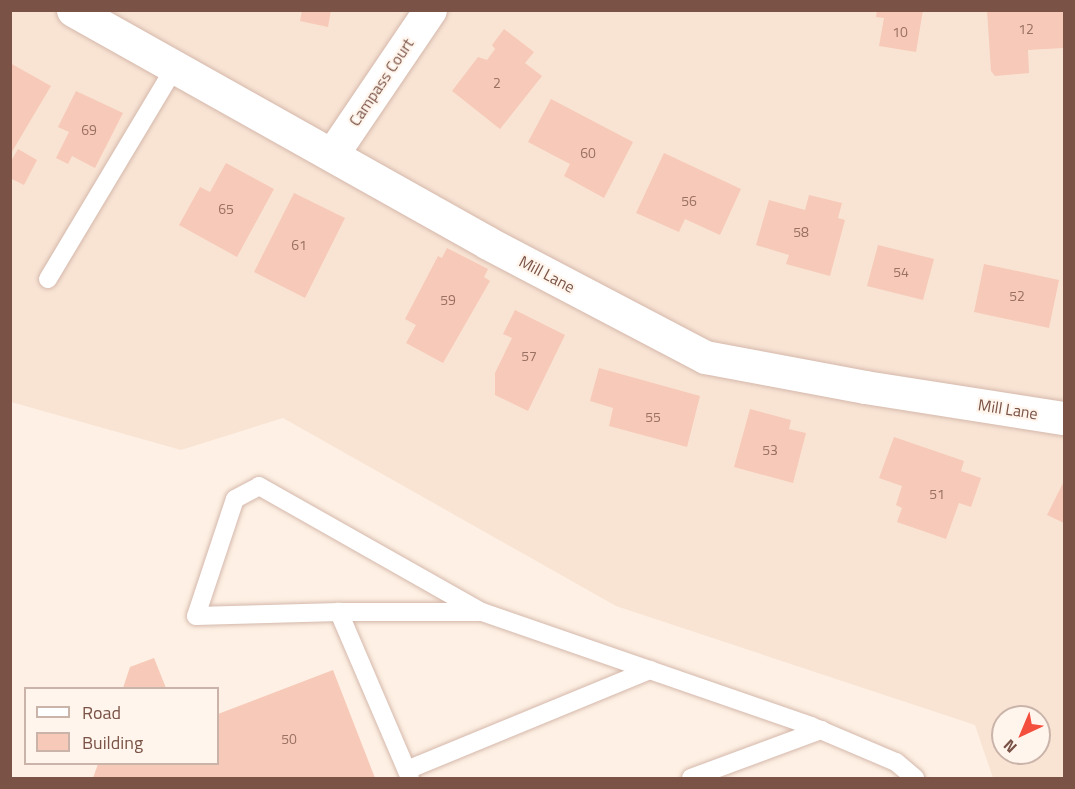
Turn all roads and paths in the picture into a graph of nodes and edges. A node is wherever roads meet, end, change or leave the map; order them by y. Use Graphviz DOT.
graph roads {
  1 [pos="73,10"];
  2 [pos="430,10"];
  3 [pos="176,67"];
  4 [pos="333,153"];
  5 [pos="48,279"];
  6 [pos="1065,418"];
  7 [pos="339,612"];
  8 [pos="482,612"];
  9 [pos="650,670"];
  10 [pos="821,730"];
  11 [pos="408,774"];
  12 [pos="691,778"];
  13 [pos="915,778"];
  1 -- 3 [label="street, Mill Lane"];
  2 -- 4 [label="street, Campass Court"];
  3 -- 4 [label="street, Mill Lane"];
  3 -- 5 [label="lane"];
  4 -- 6 [label="street, Mill Lane"];
  7 -- 8 [label="lane"];
  7 -- 8 [label="lane"];
  7 -- 11 [label="lane"];
  8 -- 9 [label="lane"];
  9 -- 10 [label="lane"];
  9 -- 11 [label="lane"];
  10 -- 12 [label="lane"];
  10 -- 13 [label="lane"];
}
